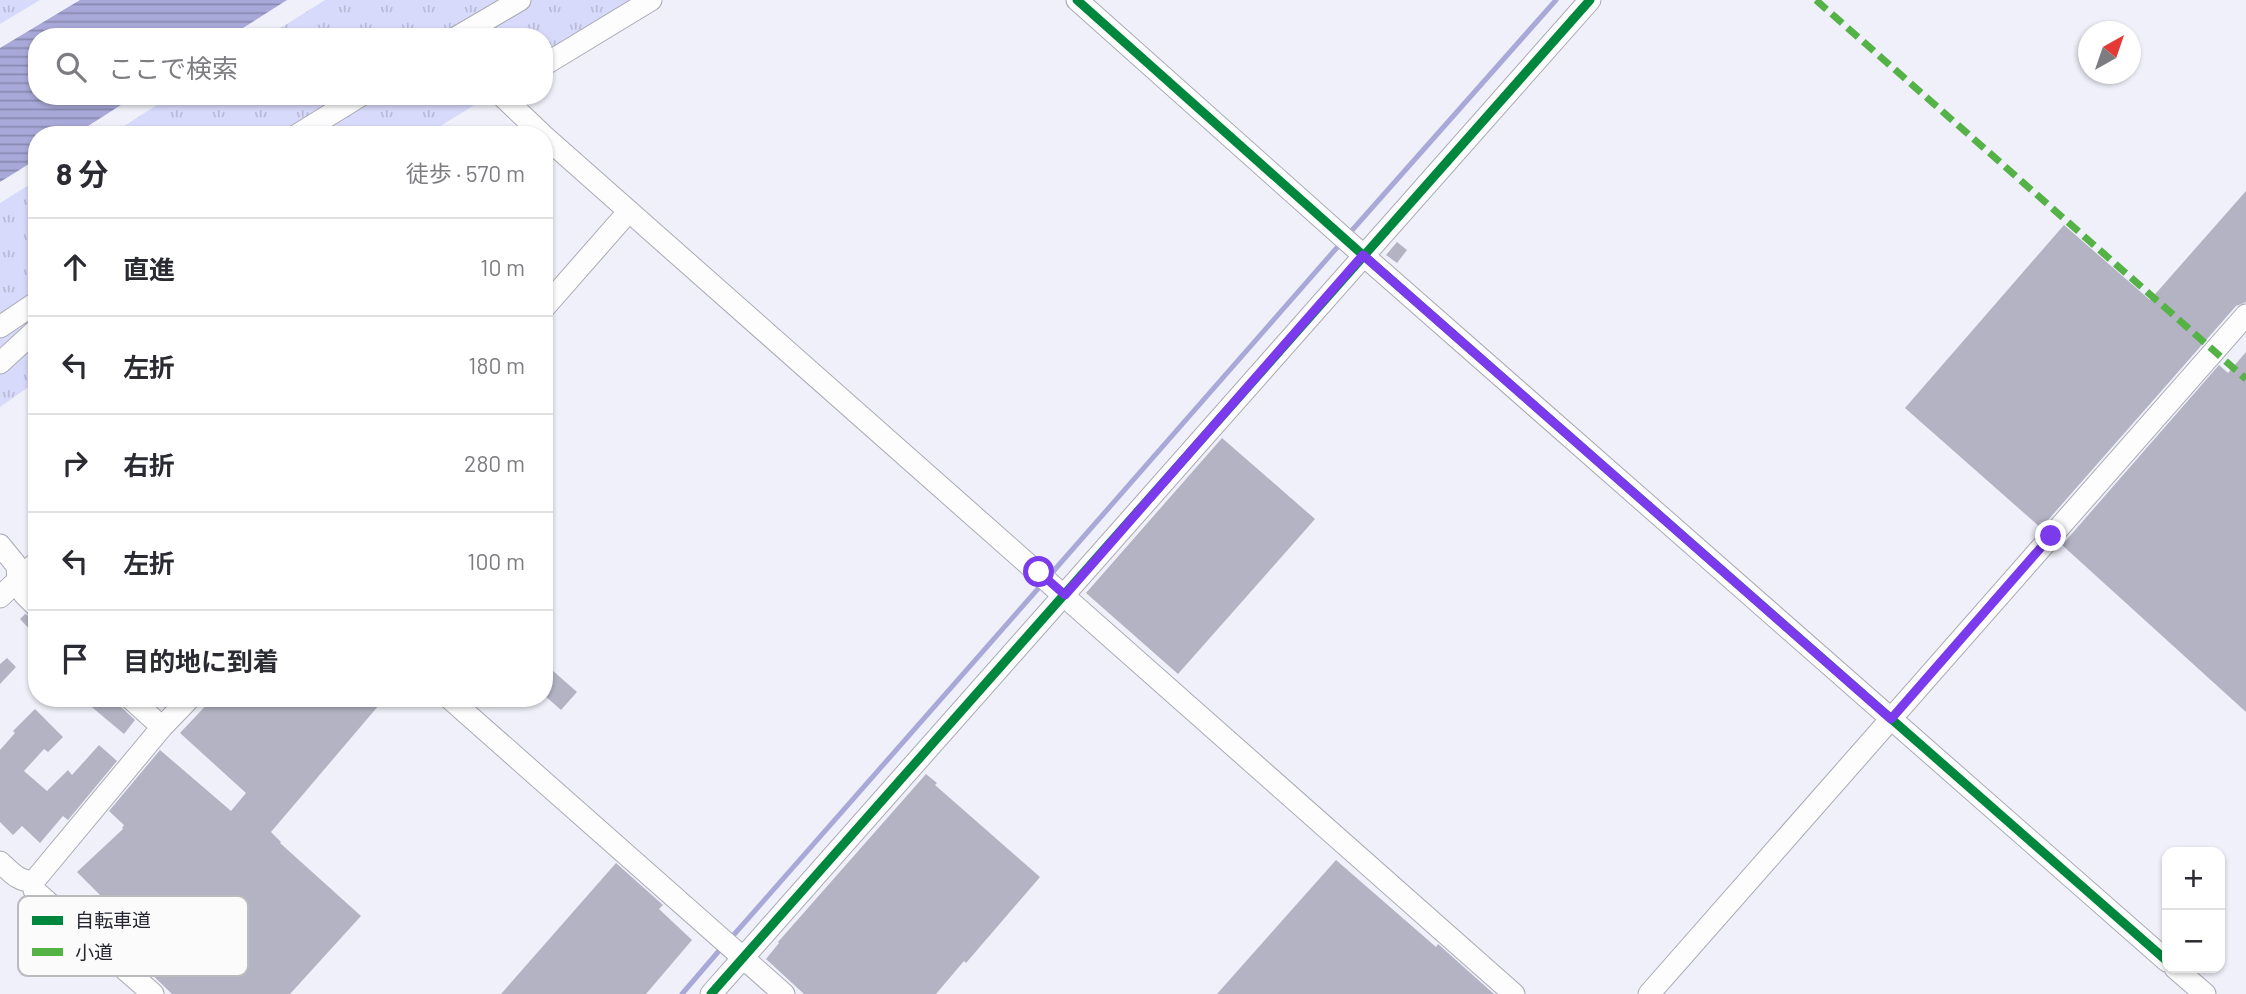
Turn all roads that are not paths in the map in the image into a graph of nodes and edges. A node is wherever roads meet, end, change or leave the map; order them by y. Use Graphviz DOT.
graph roads {
  1 [pos="520,0"];
  2 [pos="651,0"];
  3 [pos="1077,0"];
  4 [pos="1590,0"];
  5 [pos="472,28"];
  6 [pos="553,60"];
  7 [pos="345,105"];
  8 [pos="512,105"];
  9 [pos="312,126"];
  10 [pos="534,126"];
  11 [pos="553,143"];
  12 [pos="629,211"];
  13 [pos="1352,245"];
  14 [pos="553,298"];
  15 [pos="28,308"];
  16 [pos="2246,316"];
  17 [pos="0,327"];
  18 [pos="28,337"];
  19 [pos="0,363"];
  20 [pos="0,545"];
  21 [pos="28,571"];
  22 [pos="18,580"];
  23 [pos="1060,591"];
  24 [pos="0,597"];
  25 [pos="28,598"];
  26 [pos="140,707"];
  27 [pos="181,707"];
  28 [pos="459,707"];
  29 [pos="1891,719"];
  30 [pos="162,727"];
  31 [pos="0,862"];
  32 [pos="34,881"];
  33 [pos="41,896"];
  34 [pos="731,948"];
  35 [pos="2162,957"];
  36 [pos="2181,973"];
  37 [pos="132,976"];
  38 [pos="153,994"];
  39 [pos="711,994"];
  40 [pos="784,994"];
  41 [pos="1514,994"];
  42 [pos="1649,994"];
  43 [pos="2205,994"];
  1 -- 5 [label="street"];
  2 -- 6 [label="street"];
  3 -- 13 [label="street"];
  4 -- 13 [label="street"];
  7 -- 9 [label="street"];
  8 -- 10 [label="street"];
  11 -- 12 [label="street"];
  12 -- 14 [label="street"];
  12 -- 23 [label="street"];
  13 -- 23 [label="street"];
  13 -- 29 [label="street"];
  15 -- 17 [label="street"];
  16 -- 29 [label="street"];
  18 -- 19 [label="street"];
  20 -- 22 [label="street"];
  21 -- 22 [label="street"];
  22 -- 24 [label="street"];
  22 -- 25 [label="street"];
  23 -- 34 [label="street"];
  23 -- 41 [label="street"];
  26 -- 30 [label="street"];
  27 -- 30 [label="street"];
  28 -- 34 [label="street"];
  29 -- 35 [label="street"];
  29 -- 42 [label="street"];
  30 -- 32 [label="street"];
  31 -- 32 [label="street"];
  32 -- 33 [label="street"];
  34 -- 39 [label="street"];
  34 -- 40 [label="street"];
  36 -- 43 [label="street"];
  37 -- 38 [label="street"];
}
